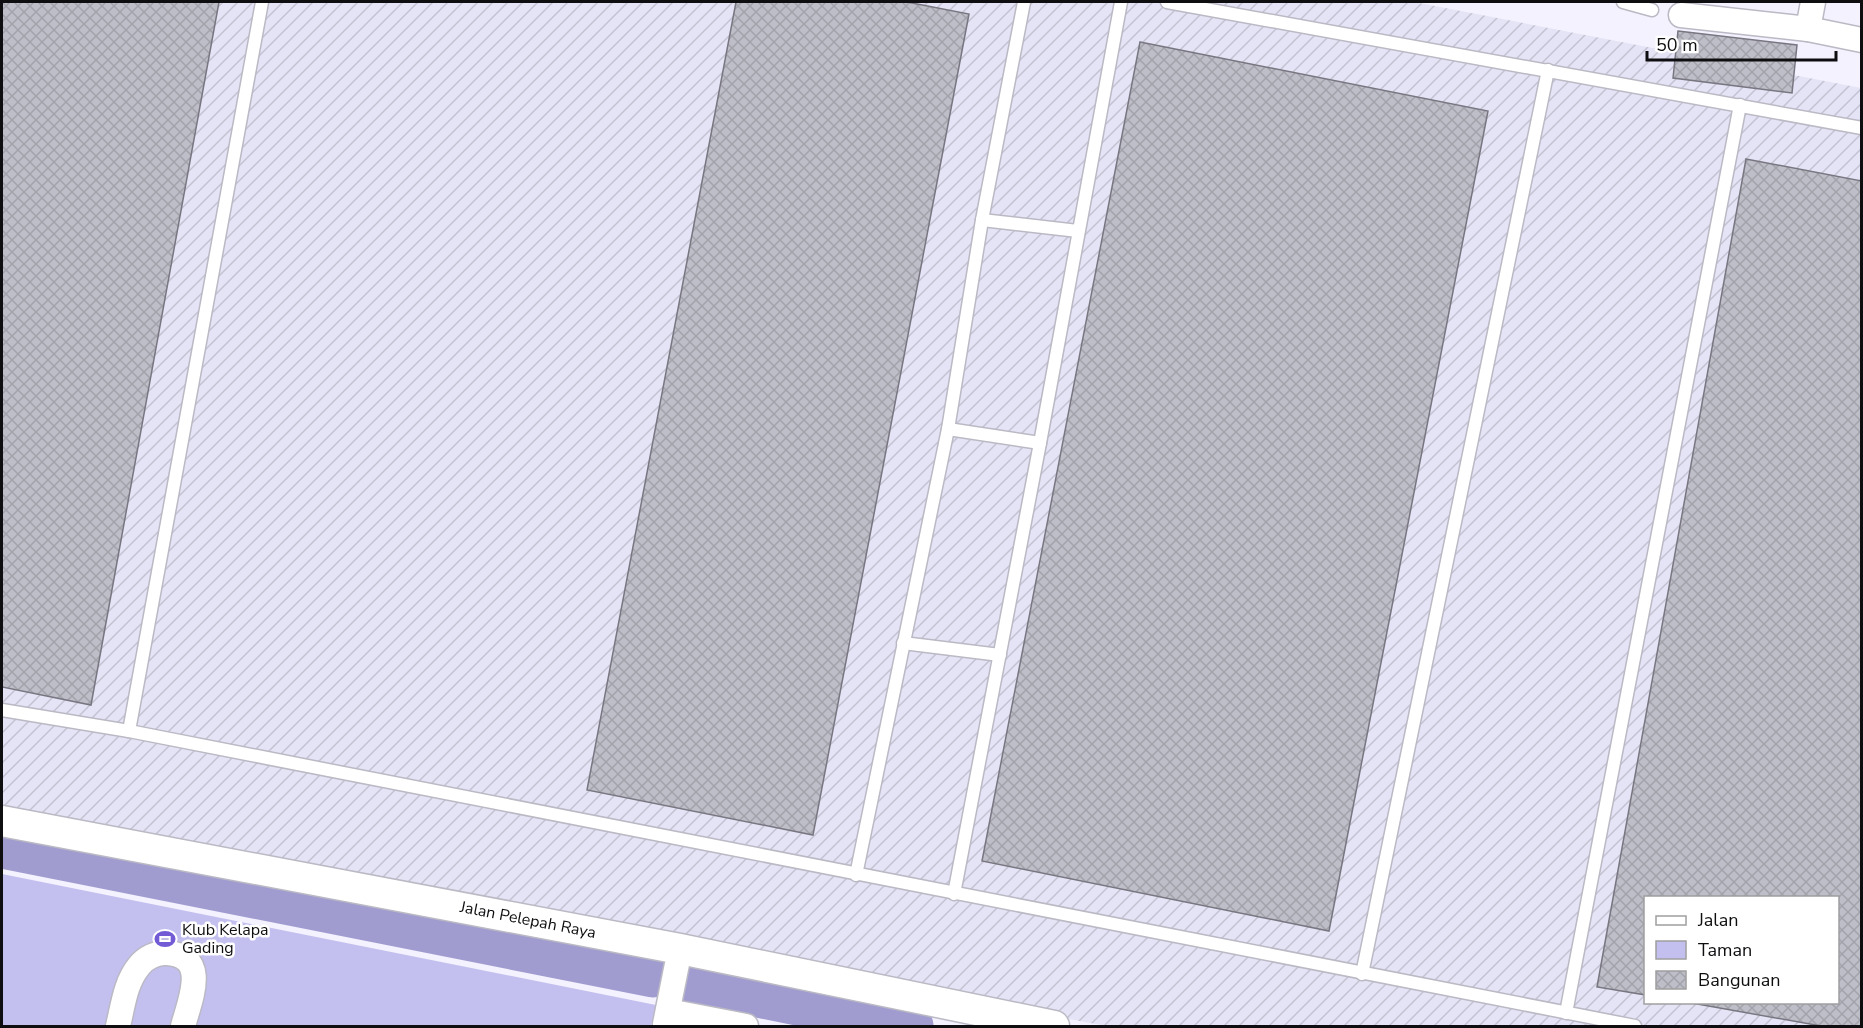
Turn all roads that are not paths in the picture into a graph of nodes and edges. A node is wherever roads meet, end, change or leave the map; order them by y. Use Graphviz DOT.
graph roads {
  1 [pos="262,2"];
  2 [pos="1024,2"];
  3 [pos="1121,2"];
  4 [pos="1167,2"];
  5 [pos="1623,2"];
  6 [pos="1813,2"];
  7 [pos="1652,10"];
  8 [pos="1681,15"];
  9 [pos="1808,29"];
  10 [pos="1862,40"];
  11 [pos="1548,70"];
  12 [pos="1740,105"];
  13 [pos="1862,128"];
  14 [pos="982,220"];
  15 [pos="1078,231"];
  16 [pos="948,429"];
  17 [pos="1040,443"];
  18 [pos="903,643"];
  19 [pos="1000,655"];
  20 [pos="2,710"];
  21 [pos="129,731"];
  22 [pos="2,821"];
  23 [pos="856,875"];
  24 [pos="954,894"];
  25 [pos="680,949"];
  26 [pos="1362,974"];
  27 [pos="669,1005"];
  28 [pos="1566,1013"];
  29 [pos="118,1026"];
  30 [pos="183,1026"];
  31 [pos="746,1026"];
  32 [pos="1054,1026"];
  33 [pos="1635,1026"];
  1 -- 21 [label="lane"];
  2 -- 14 [label="lane"];
  3 -- 15 [label="lane"];
  4 -- 11 [label="lane"];
  5 -- 7 [label="lane"];
  6 -- 9 [label="street"];
  8 -- 9 [label="street"];
  9 -- 10 [label="street"];
  11 -- 12 [label="lane"];
  11 -- 26 [label="lane"];
  12 -- 13 [label="lane"];
  12 -- 28 [label="lane"];
  14 -- 15 [label="lane"];
  14 -- 16 [label="lane"];
  15 -- 17 [label="lane"];
  16 -- 17 [label="lane"];
  16 -- 18 [label="lane"];
  17 -- 19 [label="lane"];
  18 -- 19 [label="lane"];
  18 -- 23 [label="lane"];
  19 -- 24 [label="lane"];
  20 -- 21 [label="lane"];
  21 -- 23 [label="lane"];
  22 -- 25 [label="street, Jalan Pelepah Raya"];
  23 -- 24 [label="lane"];
  24 -- 26 [label="lane"];
  25 -- 27 [label="street"];
  25 -- 32 [label="street, Jalan Pelepah Raya"];
  26 -- 28 [label="lane"];
  27 -- 31 [label="street"];
  28 -- 33 [label="lane"];
  29 -- 30 [label="street"];
}
